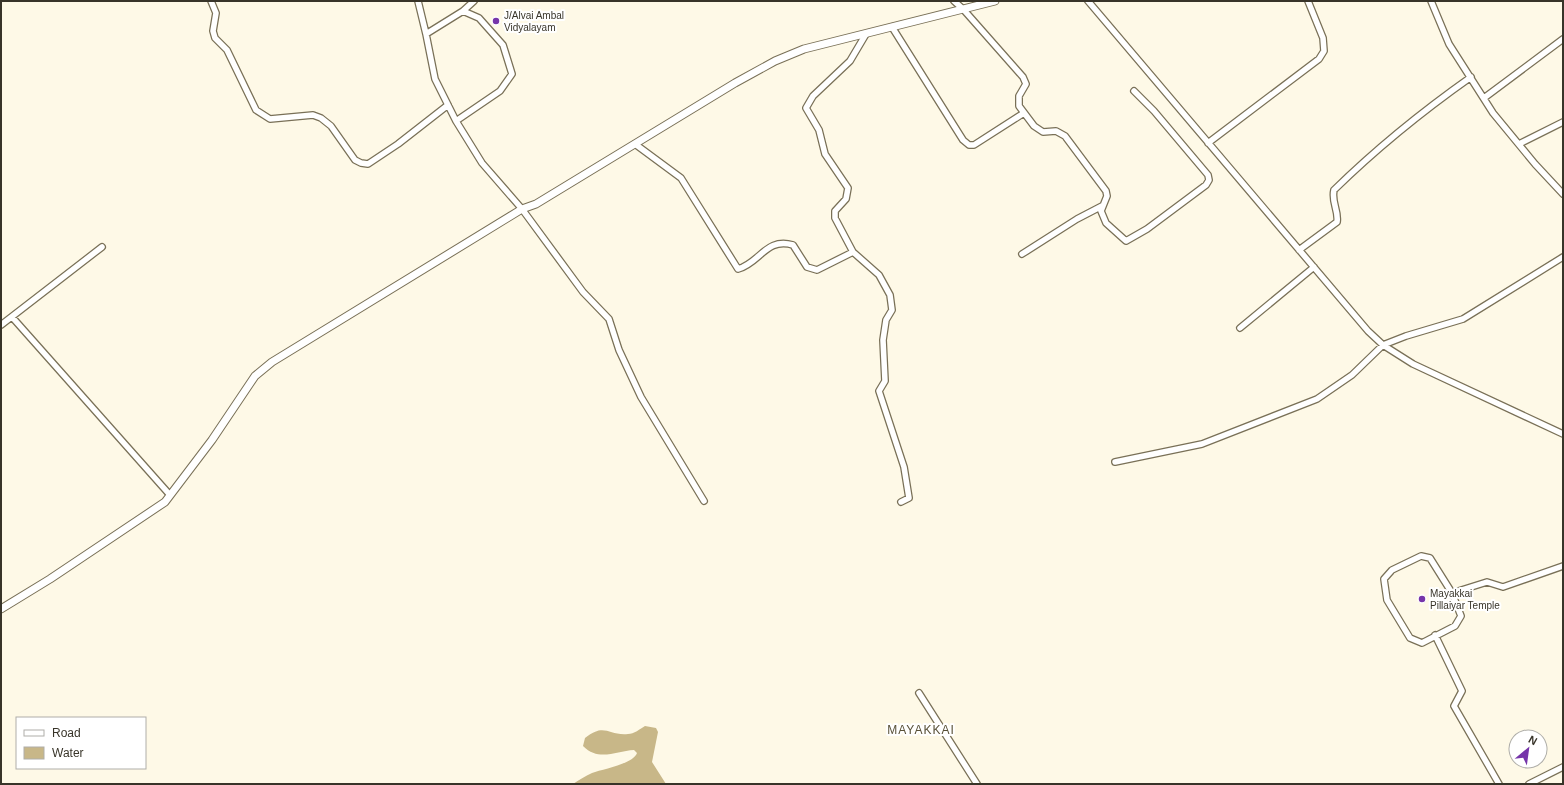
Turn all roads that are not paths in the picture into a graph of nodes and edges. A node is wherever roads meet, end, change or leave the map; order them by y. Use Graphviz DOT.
graph roads {
  1 [pos="211,1"];
  2 [pos="418,1"];
  3 [pos="474,1"];
  4 [pos="954,1"];
  5 [pos="996,1"];
  6 [pos="1088,1"];
  7 [pos="1308,1"];
  8 [pos="1431,1"];
  9 [pos="963,9"];
  10 [pos="463,11"];
  11 [pos="892,28"];
  12 [pos="426,34"];
  13 [pos="866,34"];
  14 [pos="1563,39"];
  15 [pos="1471,77"];
  16 [pos="1134,90"];
  17 [pos="1484,98"];
  18 [pos="448,104"];
  19 [pos="1024,113"];
  20 [pos="456,121"];
  21 [pos="1563,122"];
  22 [pos="1208,143"];
  23 [pos="635,144"];
  24 [pos="1519,144"];
  25 [pos="1563,194"];
  26 [pos="1102,206"];
  27 [pos="522,209"];
  28 [pos="102,246"];
  29 [pos="1299,250"];
  30 [pos="853,252"];
  31 [pos="1022,254"];
  32 [pos="1563,257"];
  33 [pos="1314,267"];
  34 [pos="12,317"];
  35 [pos="1,325"];
  36 [pos="1240,328"];
  37 [pos="1383,345"];
  38 [pos="1563,434"];
  39 [pos="1115,462"];
  40 [pos="170,495"];
  41 [pos="704,500"];
  42 [pos="901,502"];
  43 [pos="1563,566"];
  44 [pos="1452,592"];
  45 [pos="1,609"];
  46 [pos="1435,635"];
  47 [pos="919,692"];
  48 [pos="1563,767"];
  49 [pos="977,784"];
  50 [pos="1499,784"];
  51 [pos="1529,784"];
  1 -- 18 [label="street"];
  2 -- 12 [label="street"];
  3 -- 10 [label="street"];
  4 -- 9 [label="street"];
  5 -- 9 [label="street"];
  6 -- 22 [label="street"];
  7 -- 22 [label="street"];
  8 -- 15 [label="street"];
  9 -- 11 [label="street"];
  9 -- 19 [label="street"];
  10 -- 12 [label="street"];
  10 -- 20 [label="street"];
  11 -- 13 [label="street"];
  11 -- 19 [label="street"];
  12 -- 18 [label="street"];
  13 -- 23 [label="street"];
  13 -- 30 [label="street"];
  14 -- 17 [label="street"];
  15 -- 17 [label="street"];
  15 -- 29 [label="street"];
  16 -- 26 [label="street"];
  17 -- 24 [label="street"];
  18 -- 20 [label="street"];
  19 -- 26 [label="street"];
  20 -- 27 [label="street"];
  21 -- 24 [label="street"];
  22 -- 29 [label="street"];
  23 -- 27 [label="street"];
  23 -- 30 [label="street"];
  24 -- 25 [label="street"];
  26 -- 31 [label="street"];
  27 -- 40 [label="street"];
  27 -- 41 [label="street"];
  28 -- 34 [label="street"];
  29 -- 33 [label="street"];
  30 -- 42 [label="street"];
  32 -- 37 [label="street"];
  33 -- 36 [label="street"];
  33 -- 37 [label="street"];
  34 -- 35 [label="street"];
  34 -- 40 [label="street"];
  37 -- 38 [label="street"];
  37 -- 39 [label="street"];
  40 -- 45 [label="street"];
  43 -- 44 [label="street"];
  44 -- 46 [label="street"];
  44 -- 46 [label="street"];
  46 -- 50 [label="street"];
  47 -- 49 [label="street"];
  48 -- 51 [label="street"];
}
